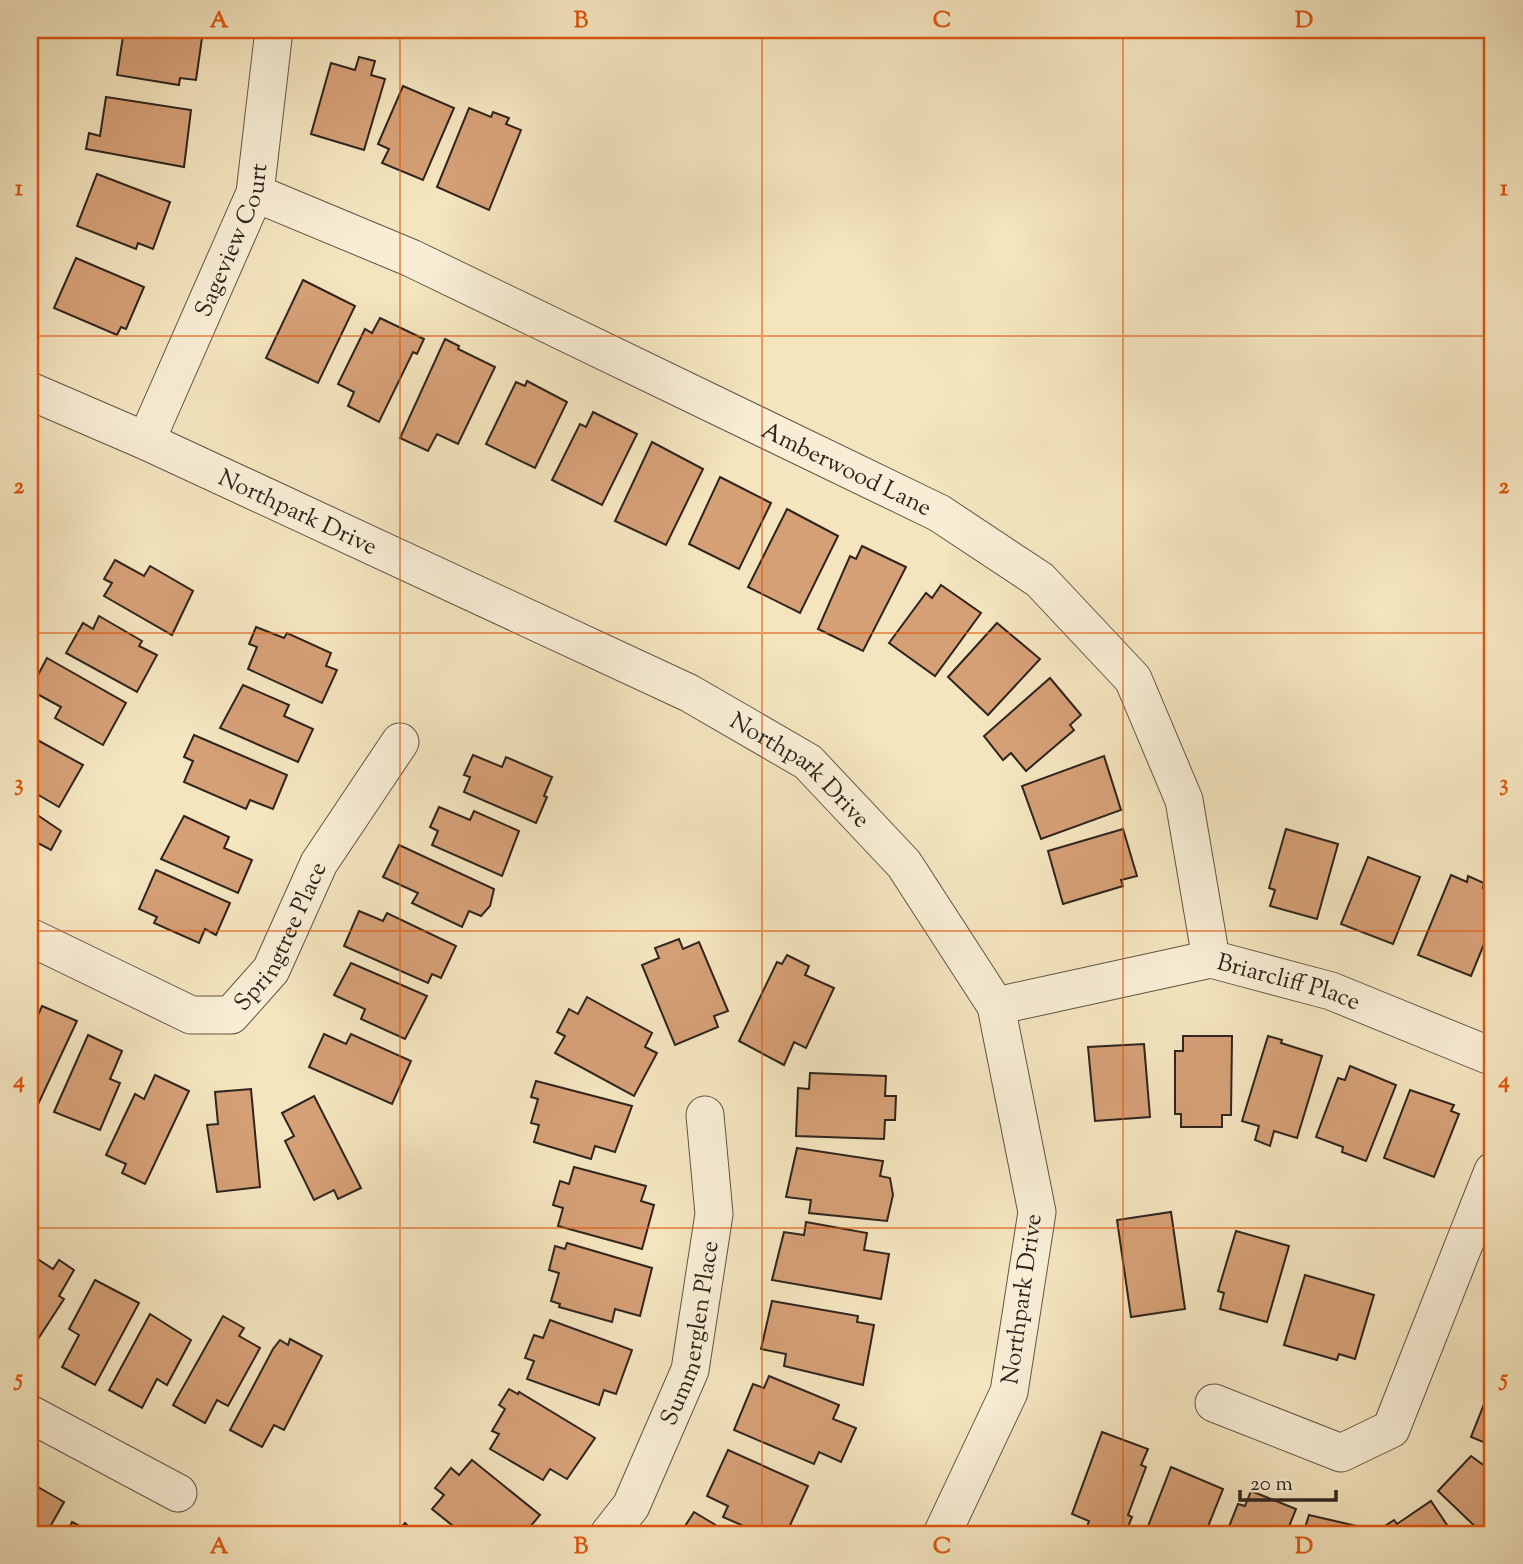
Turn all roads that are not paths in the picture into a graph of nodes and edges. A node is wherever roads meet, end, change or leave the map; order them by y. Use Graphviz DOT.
graph roads {
  1 [pos="274,30"];
  2 [pos="255,193"];
  3 [pos="30,391"];
  4 [pos="146,441"];
  5 [pos="400,742"];
  6 [pos="30,937"];
  7 [pos="1211,958"];
  8 [pos="996,1006"];
  9 [pos="1493,1057"];
  10 [pos="705,1115"];
  11 [pos="1493,1171"];
  12 [pos="1214,1403"];
  13 [pos="30,1415"];
  14 [pos="178,1493"];
  15 [pos="609,1534"];
  16 [pos="942,1534"];
  1 -- 2 [label="street, Sageview Court"];
  2 -- 4 [label="street, Sageview Court"];
  2 -- 7 [label="street, Amberwood Lane"];
  3 -- 4 [label="street, Northpark Drive"];
  4 -- 8 [label="street, Northpark Drive"];
  5 -- 6 [label="street, Springtree Place"];
  7 -- 8 [label="street, Briarcliff Place"];
  7 -- 9 [label="street, Briarcliff Place"];
  8 -- 16 [label="street, Northpark Drive"];
  10 -- 15 [label="street, Summerglen Place"];
  11 -- 12 [label="street"];
  13 -- 14 [label="street"];
}
